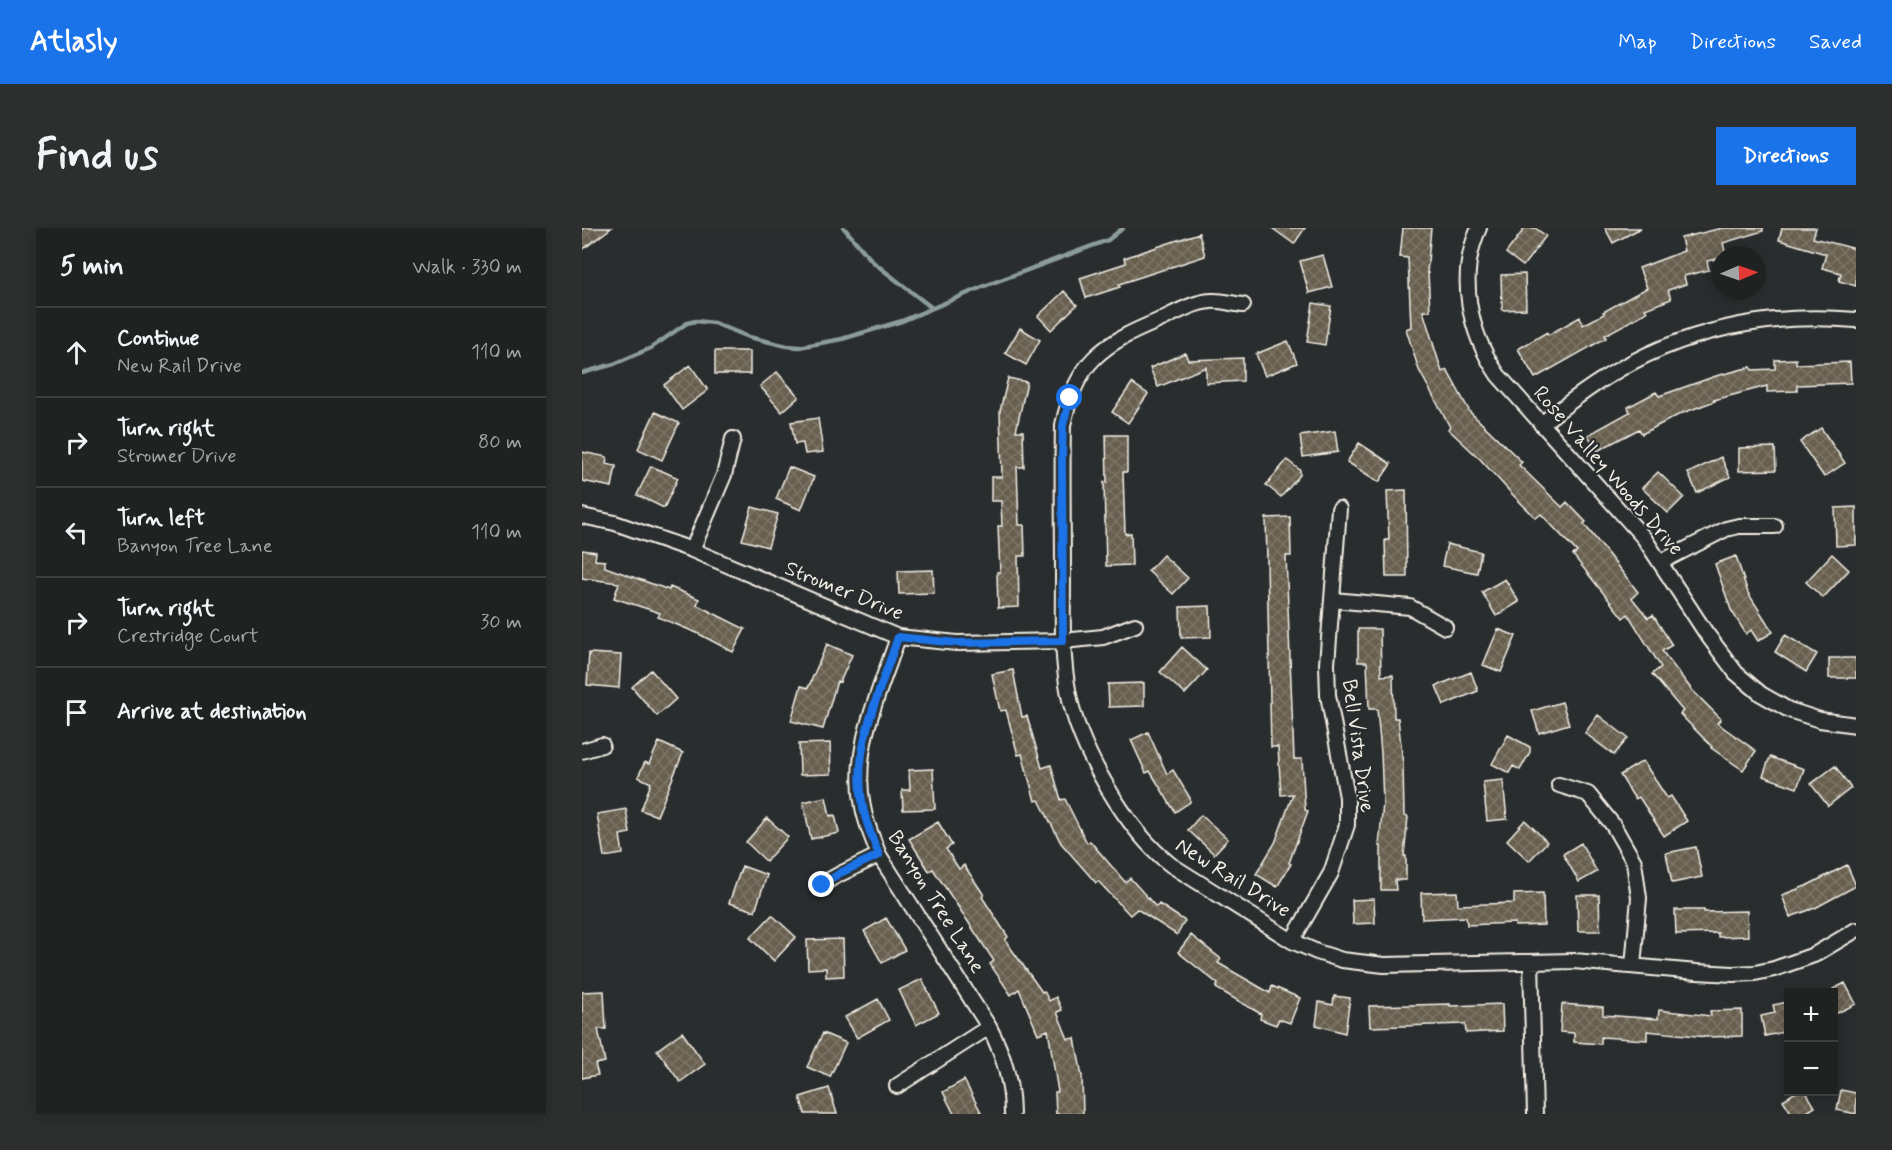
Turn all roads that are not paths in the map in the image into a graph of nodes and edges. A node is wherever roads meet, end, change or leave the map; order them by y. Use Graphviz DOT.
graph roads {
  1 [pos="1479,228"];
  2 [pos="1243,305"];
  3 [pos="1856,320"];
  4 [pos="1541,424"];
  5 [pos="733,440"];
  6 [pos="1339,509"];
  7 [pos="582,516"];
  8 [pos="1775,526"];
  9 [pos="692,550"];
  10 [pos="1661,562"];
  11 [pos="1333,600"];
  12 [pos="1135,625"];
  13 [pos="1445,627"];
  14 [pos="898,637"];
  15 [pos="1063,641"];
  16 [pos="1856,725"];
  17 [pos="602,745"];
  18 [pos="582,751"];
  19 [pos="1559,785"];
  20 [pos="879,855"];
  21 [pos="822,885"];
  22 [pos="1856,930"];
  23 [pos="1292,941"];
  24 [pos="1532,962"];
  25 [pos="1633,966"];
  26 [pos="989,1027"];
  27 [pos="897,1086"];
  28 [pos="1012,1114"];
  29 [pos="1535,1114"];
  1 -- 4 [label="street, Rose Valley Woods Drive"];
  2 -- 15 [label="street, New Rail Drive"];
  3 -- 4 [label="street"];
  4 -- 10 [label="street, Rose Valley Woods Drive"];
  5 -- 9 [label="street"];
  6 -- 11 [label="street, Bell Vista Drive"];
  7 -- 9 [label="street, Stromer Drive"];
  8 -- 10 [label="street"];
  9 -- 14 [label="street, Stromer Drive"];
  10 -- 16 [label="street, Rose Valley Woods Drive"];
  11 -- 13 [label="street"];
  11 -- 23 [label="street, Bell Vista Drive"];
  12 -- 15 [label="street, Stromer Drive"];
  14 -- 15 [label="street, Stromer Drive"];
  14 -- 20 [label="street, Banyon Tree Lane"];
  15 -- 23 [label="street, New Rail Drive"];
  17 -- 18 [label="street"];
  19 -- 25 [label="street"];
  20 -- 21 [label="street"];
  20 -- 26 [label="street, Banyon Tree Lane"];
  22 -- 25 [label="street, New Rail Drive"];
  23 -- 24 [label="street, New Rail Drive"];
  24 -- 25 [label="street, New Rail Drive"];
  24 -- 29 [label="street"];
  26 -- 27 [label="street"];
  26 -- 28 [label="street, Banyon Tree Lane"];
}
